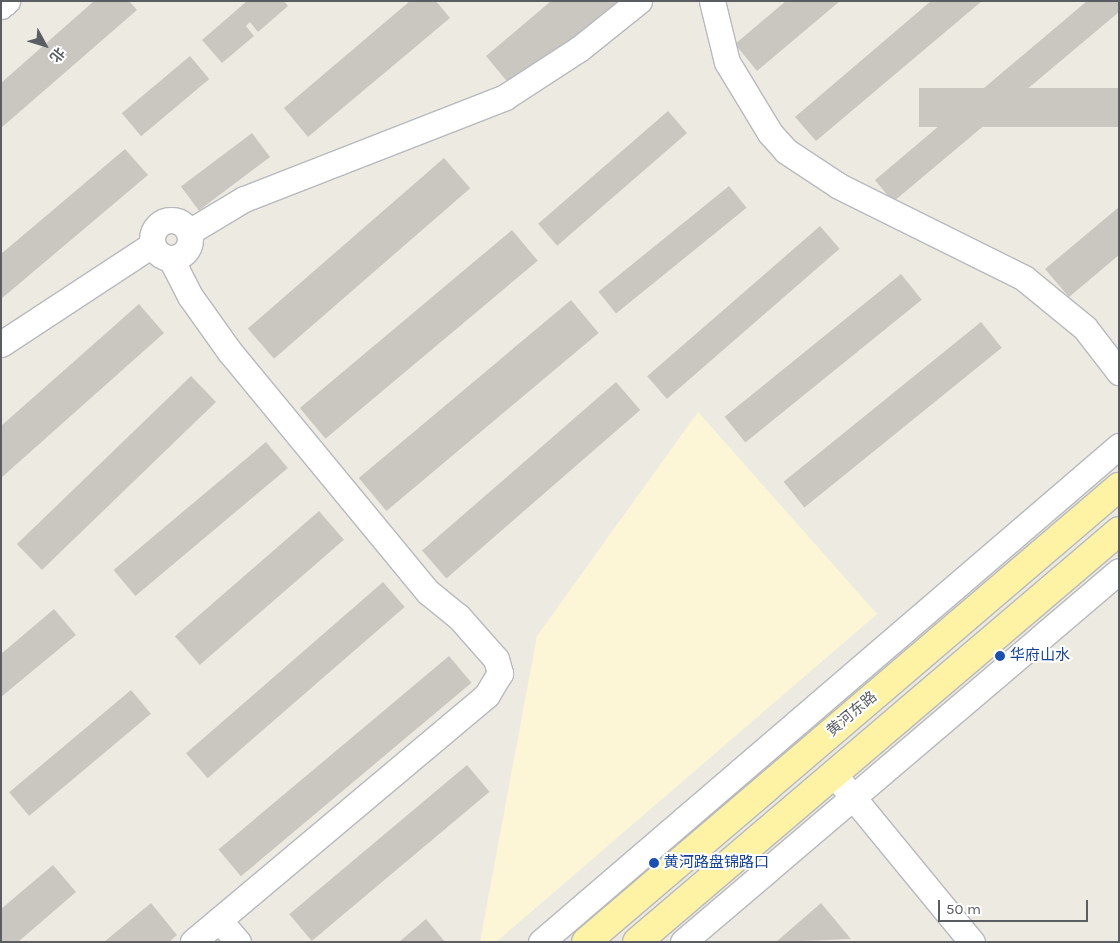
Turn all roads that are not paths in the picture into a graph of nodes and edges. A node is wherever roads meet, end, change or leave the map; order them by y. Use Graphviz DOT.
graph roads {
  1 [pos="7,1"];
  2 [pos="639,1"];
  3 [pos="712,1"];
  4 [pos="1,6"];
  5 [pos="189,232"];
  6 [pos="162,252"];
  7 [pos="1,344"];
  8 [pos="1119,372"];
  9 [pos="1119,446"];
  10 [pos="1119,487"];
  11 [pos="1119,531"];
  12 [pos="1119,571"];
  13 [pos="834,774"];
  14 [pos="852,798"];
  15 [pos="219,920"];
  16 [pos="193,942"];
  17 [pos="238,942"];
  18 [pos="540,942"];
  19 [pos="586,942"];
  20 [pos="637,942"];
  21 [pos="683,942"];
  22 [pos="972,942"];
  1 -- 4 [label="street"];
  2 -- 5 [label="street"];
  3 -- 8 [label="street"];
  5 -- 6 [label="street"];
  5 -- 6 [label="street"];
  6 -- 7 [label="street"];
  6 -- 15 [label="street"];
  9 -- 18 [label="street"];
  10 -- 19 [label="main road, 黄河东路"];
  11 -- 13 [label="main road"];
  12 -- 14 [label="street"];
  13 -- 14 [label="street"];
  13 -- 20 [label="main road"];
  14 -- 21 [label="street"];
  14 -- 22 [label="street"];
  15 -- 16 [label="street"];
  15 -- 17 [label="street"];
}
